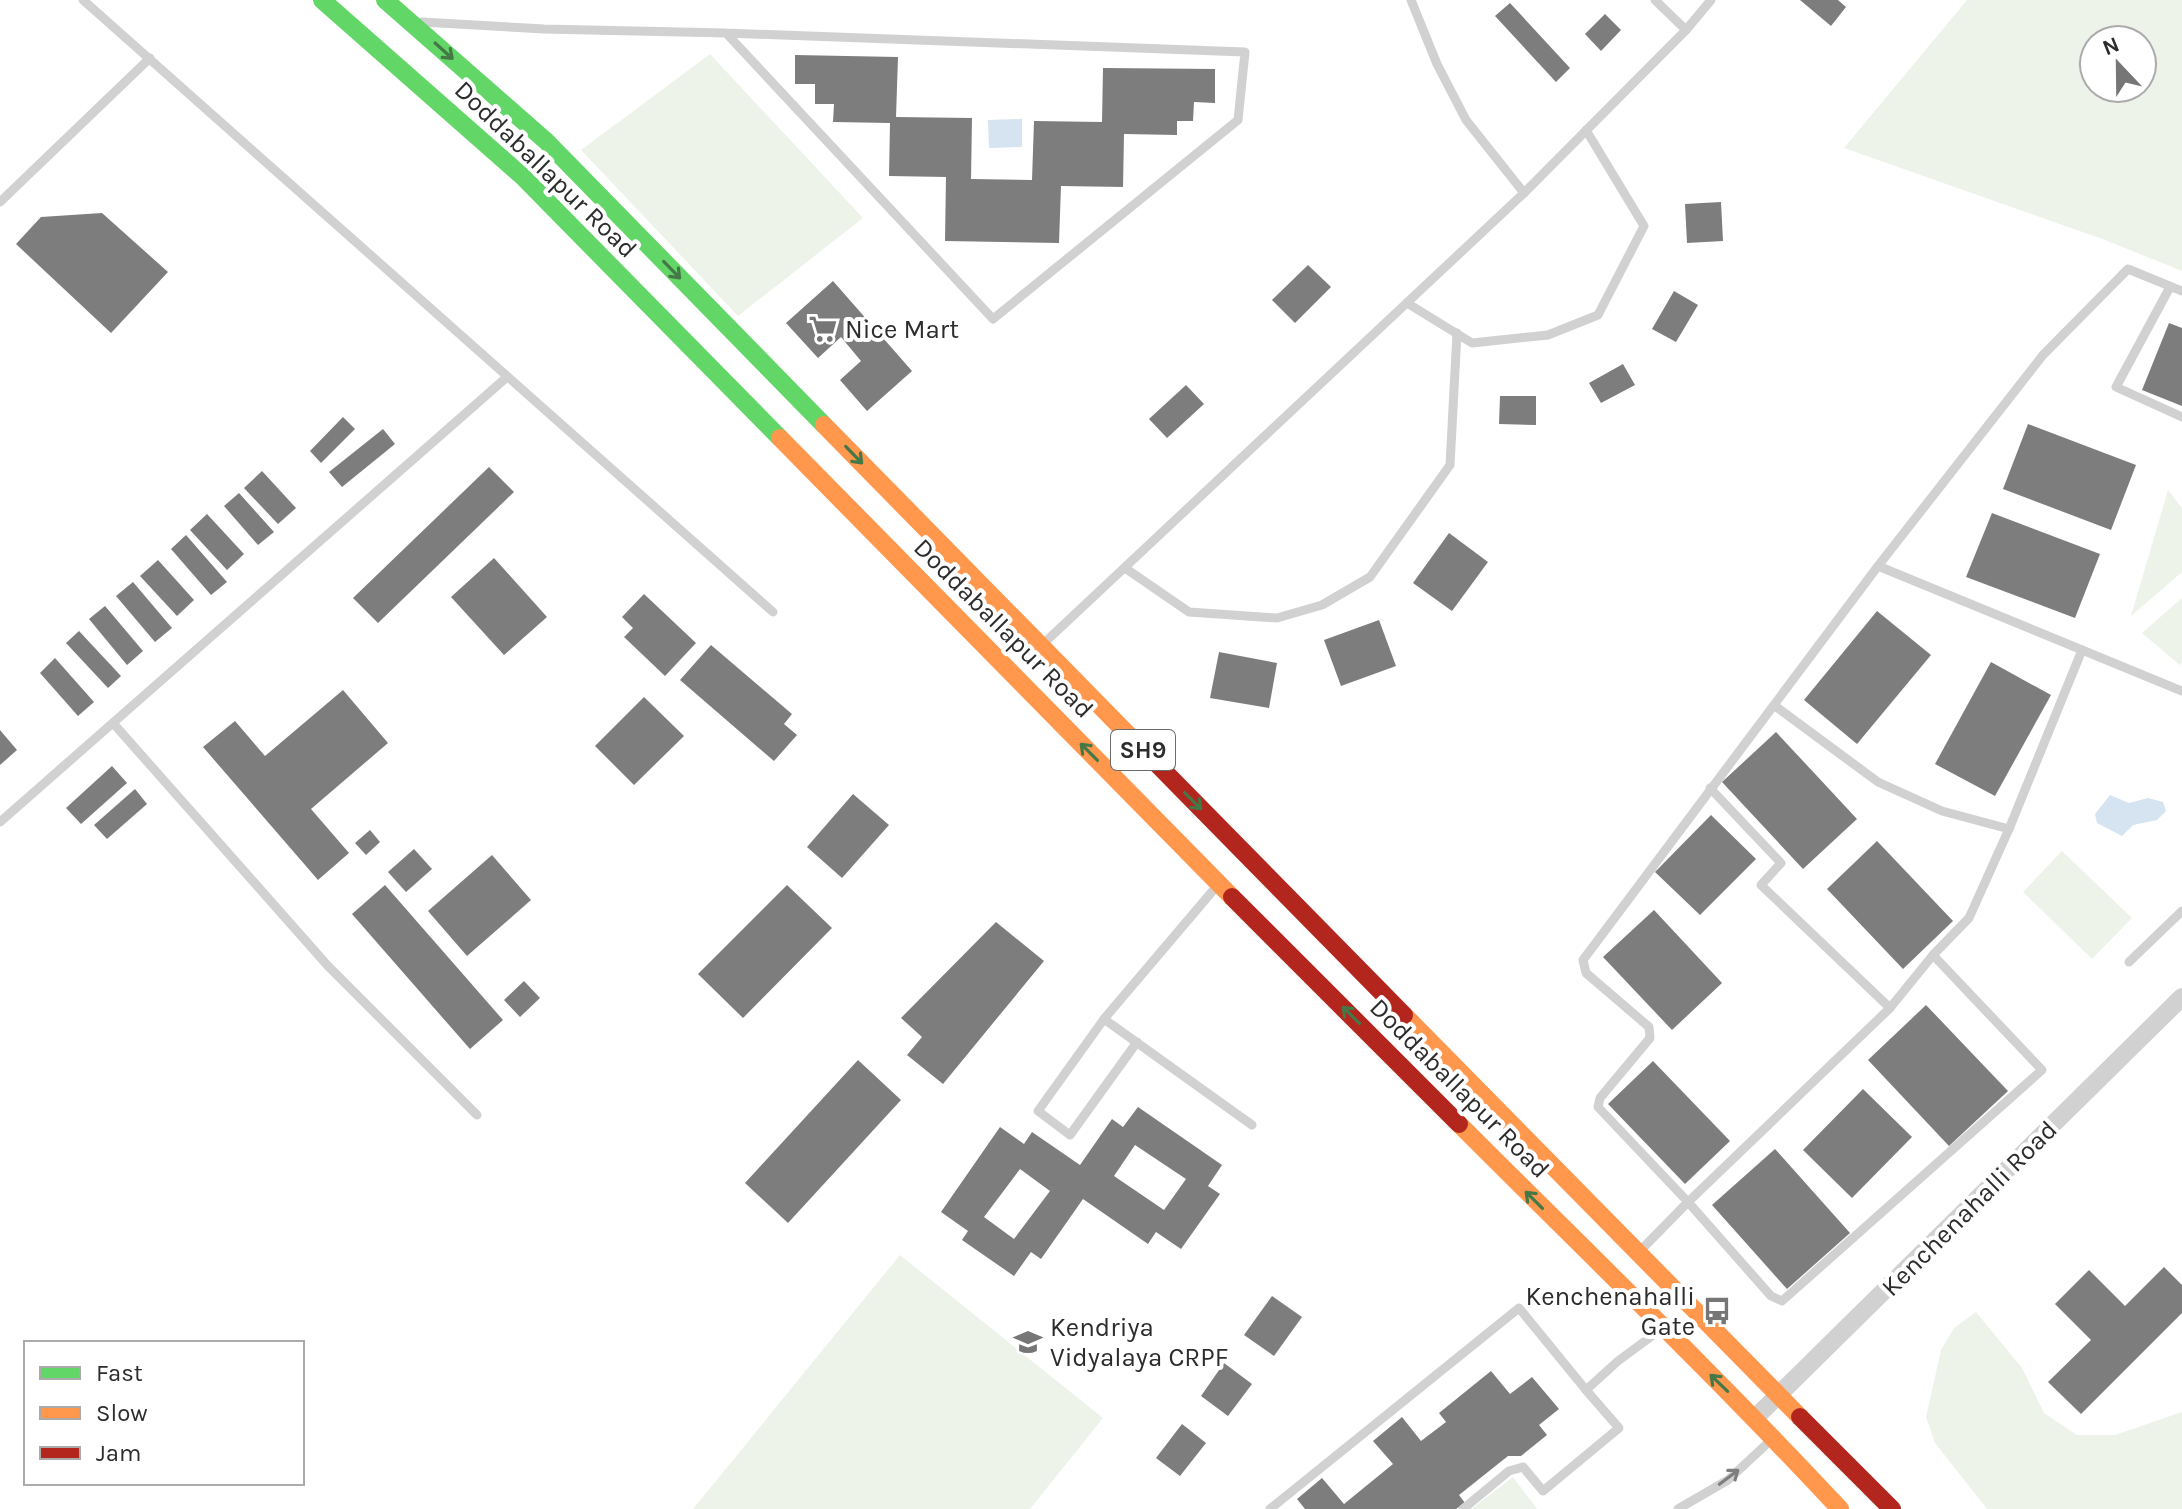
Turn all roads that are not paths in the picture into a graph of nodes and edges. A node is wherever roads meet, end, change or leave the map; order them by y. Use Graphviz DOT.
graph roads {
  1 [pos="83,0"];
  2 [pos="322,0"];
  3 [pos="385,0"];
  4 [pos="1411,0"];
  5 [pos="1655,0"];
  6 [pos="1711,0"];
  7 [pos="410,21"];
  8 [pos="1686,30"];
  9 [pos="726,33"];
  10 [pos="150,58"];
  11 [pos="1586,130"];
  12 [pos="1524,193"];
  13 [pos="0,202"];
  14 [pos="2170,287"];
  15 [pos="2182,291"];
  16 [pos="1407,303"];
  17 [pos="1457,333"];
  18 [pos="507,377"];
  19 [pos="2182,417"];
  20 [pos="1878,566"];
  21 [pos="1125,568"];
  22 [pos="773,612"];
  23 [pos="1041,646"];
  24 [pos="2082,650"];
  25 [pos="2182,691"];
  26 [pos="1775,706"];
  27 [pos="113,723"];
  28 [pos="1710,788"];
  29 [pos="0,822"];
  30 [pos="2009,829"];
  31 [pos="1219,883"];
  32 [pos="2182,911"];
  33 [pos="1933,955"];
  34 [pos="2129,962"];
  35 [pos="2182,997"];
  36 [pos="1890,1008"];
  37 [pos="1104,1019"];
  38 [pos="1137,1042"];
  39 [pos="477,1115"];
  40 [pos="1252,1125"];
  41 [pos="1688,1202"];
  42 [pos="1638,1254"];
  43 [pos="1662,1328"];
  44 [pos="1586,1390"];
  45 [pos="1780,1396"];
  46 [pos="1755,1418"];
  47 [pos="1774,1438"];
  48 [pos="1695,1505"];
  49 [pos="1270,1509"];
  50 [pos="1463,1509"];
  51 [pos="1678,1509"];
  52 [pos="1840,1509"];
  53 [pos="1892,1509"];
  1 -- 10 [label="lane"];
  31 -- 2 [label="main road, Doddaballapur Road / SH9, one-way"];
  3 -- 7 [label="main road, Doddaballapur Road / SH9"];
  4 -- 12 [label="lane"];
  5 -- 8 [label="lane"];
  6 -- 8 [label="lane"];
  7 -- 9 [label="lane"];
  7 -- 23 [label="main road, Doddaballapur Road / SH9, one-way"];
  8 -- 11 [label="lane"];
  9 -- 9 [label="lane"];
  10 -- 13 [label="lane"];
  10 -- 18 [label="lane"];
  11 -- 12 [label="lane"];
  11 -- 17 [label="lane"];
  12 -- 16 [label="lane"];
  14 -- 15 [label="lane"];
  14 -- 19 [label="lane"];
  14 -- 20 [label="lane"];
  16 -- 17 [label="lane"];
  16 -- 21 [label="lane"];
  17 -- 21 [label="lane"];
  18 -- 22 [label="lane"];
  18 -- 27 [label="lane"];
  20 -- 24 [label="lane"];
  20 -- 26 [label="lane"];
  21 -- 23 [label="lane"];
  23 -- 42 [label="main road, Doddaballapur Road / SH9, one-way"];
  24 -- 25 [label="lane"];
  24 -- 30 [label="lane"];
  26 -- 28 [label="lane"];
  26 -- 30 [label="lane"];
  27 -- 29 [label="lane"];
  27 -- 39 [label="lane"];
  28 -- 36 [label="lane"];
  28 -- 41 [label="lane"];
  30 -- 33 [label="lane"];
  31 -- 37 [label="lane"];
  43 -- 31 [label="main road, Doddaballapur Road / SH9, one-way"];
  32 -- 34 [label="lane"];
  33 -- 36 [label="lane"];
  33 -- 41 [label="lane"];
  35 -- 45 [label="street, Kenchenahalli Road"];
  36 -- 41 [label="lane"];
  37 -- 38 [label="lane"];
  37 -- 38 [label="lane"];
  38 -- 40 [label="lane"];
  41 -- 42 [label="lane"];
  42 -- 45 [label="main road, Doddaballapur Road / SH9"];
  43 -- 44 [label="lane"];
  46 -- 43 [label="main road, Doddaballapur Road / SH9, one-way"];
  44 -- 49 [label="lane"];
  44 -- 50 [label="lane"];
  45 -- 46 [label="street, Kenchenahalli Road"];
  45 -- 53 [label="main road, Doddaballapur Road / SH9"];
  46 -- 47 [label="main road, Doddaballapur Road / SH9"];
  48 -- 47 [label="lane, one-way"];
  47 -- 52 [label="main road, Doddaballapur Road / SH9"];
  48 -- 51 [label="lane"];
}
